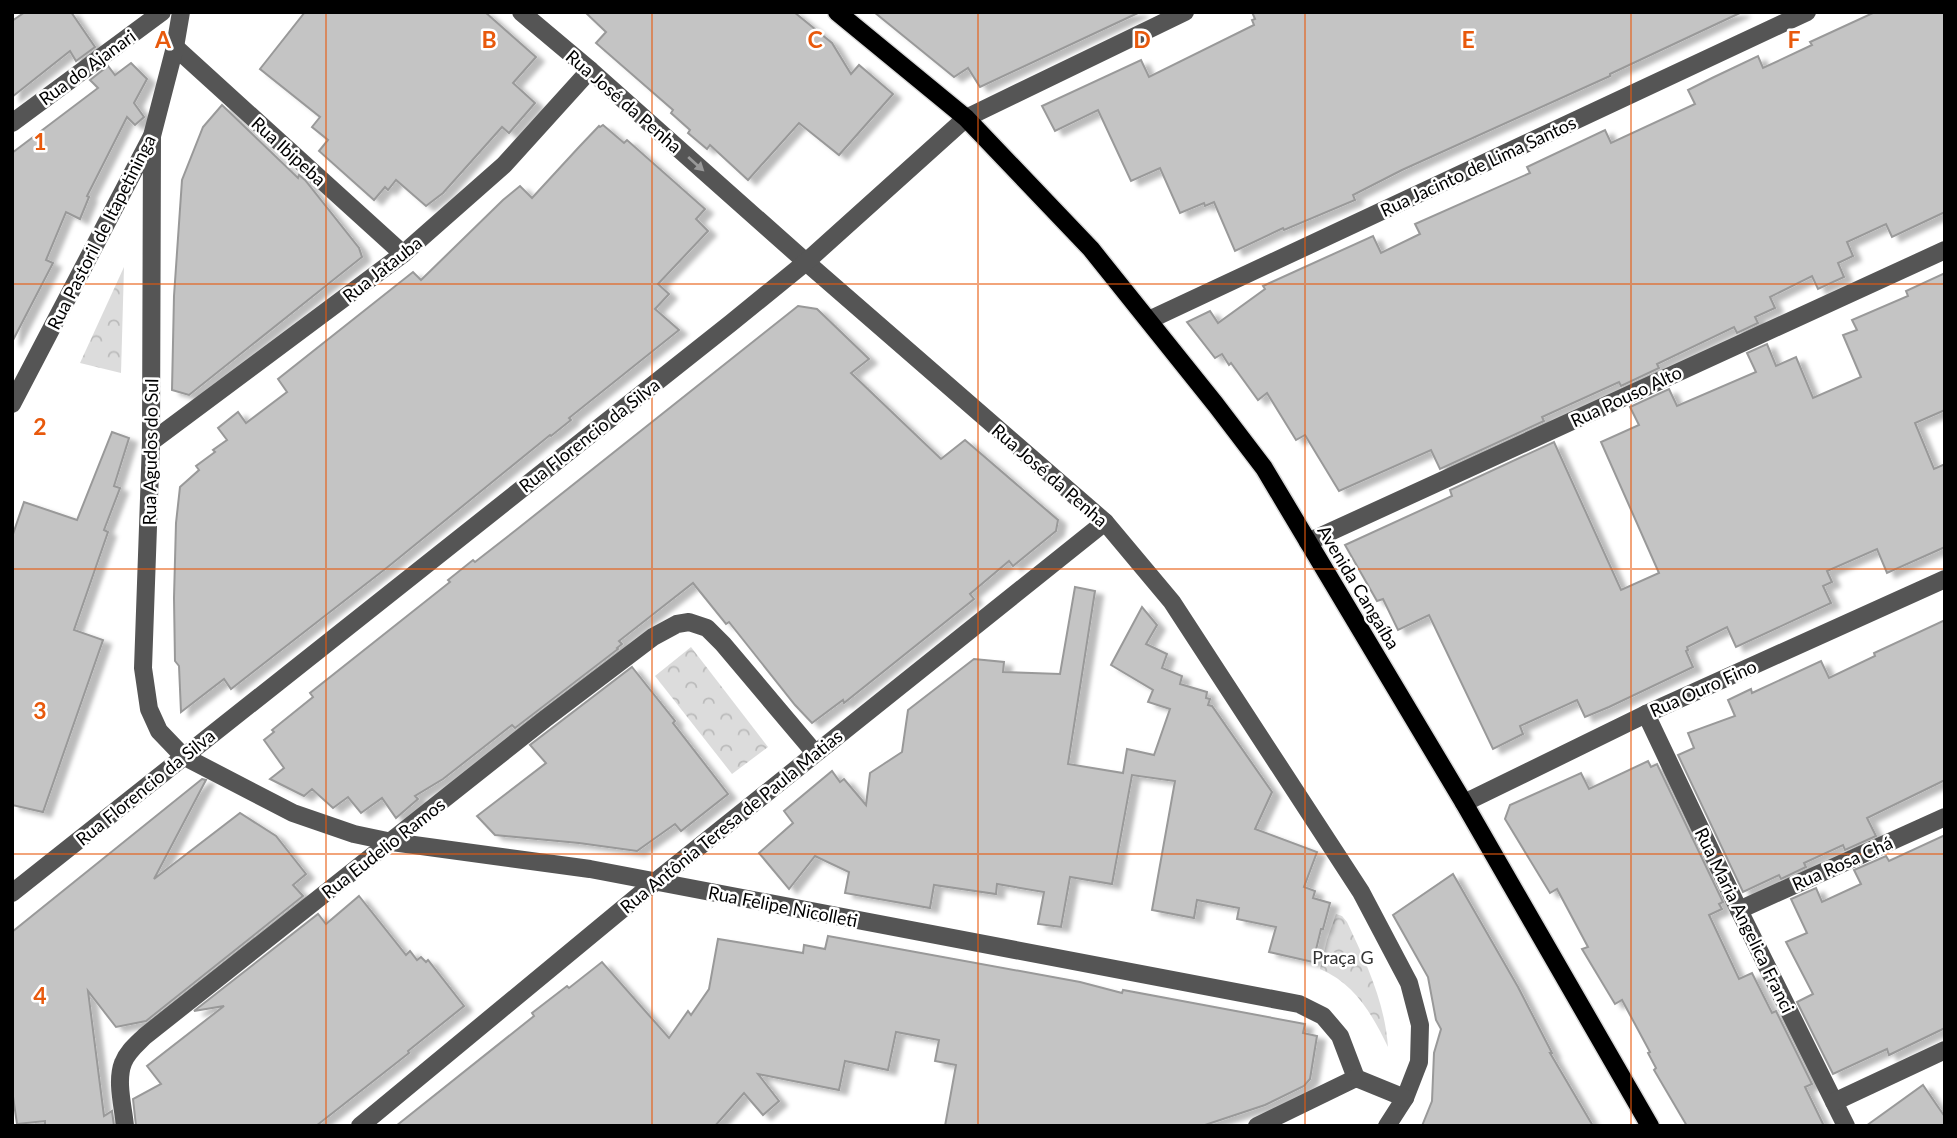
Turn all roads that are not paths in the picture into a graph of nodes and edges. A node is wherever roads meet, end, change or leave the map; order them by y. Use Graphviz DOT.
graph roads {
  1 [pos="162,12"];
  2 [pos="181,12"];
  3 [pos="521,12"];
  4 [pos="837,12"];
  5 [pos="1185,12"];
  6 [pos="1807,12"];
  7 [pos="175,47"];
  8 [pos="590,70"];
  9 [pos="966,118"];
  10 [pos="12,123"];
  11 [pos="152,136"];
  12 [pos="1945,250"];
  13 [pos="403,254"];
  14 [pos="806,262"];
  15 [pos="1149,320"];
  16 [pos="12,404"];
  17 [pos="151,442"];
  18 [pos="1105,522"];
  19 [pos="1308,542"];
  20 [pos="1945,579"];
  21 [pos="1646,714"];
  22 [pos="815,753"];
  23 [pos="183,756"];
  24 [pos="1464,803"];
  25 [pos="1945,817"];
  26 [pos="391,842"];
  27 [pos="655,882"];
  28 [pos="12,893"];
  29 [pos="1739,910"];
  30 [pos="1945,1050"];
  31 [pos="1356,1078"];
  32 [pos="1405,1098"];
  33 [pos="1834,1102"];
  34 [pos="125,1126"];
  35 [pos="360,1126"];
  36 [pos="1257,1126"];
  37 [pos="1387,1126"];
  38 [pos="1650,1126"];
  39 [pos="1846,1126"];
  1 -- 10 [label="street, Rua do Ajanari"];
  2 -- 7 [label="street, Rua Pastoril de Itapetininga"];
  3 -- 8 [label="street, Rua José da Penha"];
  4 -- 9 [label="main road, Avenida Cangaíba"];
  5 -- 9 [label="street, Rua Florencio da Silva"];
  6 -- 15 [label="street, Rua Jacinto de Lima Santos"];
  7 -- 11 [label="street, Rua Pastoril de Itapetininga"];
  7 -- 13 [label="street, Rua Ibipeba"];
  8 -- 13 [label="street, Rua Jatauba"];
  8 -- 14 [label="street, Rua José da Penha, one-way"];
  9 -- 14 [label="street, Rua Florencio da Silva"];
  9 -- 15 [label="main road, Avenida Cangaíba"];
  11 -- 16 [label="street, Rua Pastoril de Itapetininga"];
  11 -- 17 [label="street, Rua Agudos do Sul"];
  12 -- 19 [label="street, Rua Pouso Alto"];
  13 -- 17 [label="street, Rua Jatauba"];
  14 -- 18 [label="street, Rua José da Penha"];
  14 -- 23 [label="street, Rua Florencio da Silva"];
  15 -- 19 [label="main road, Avenida Cangaíba"];
  17 -- 23 [label="street, Rua Agudos do Sul"];
  18 -- 22 [label="street, Rua Antônia Teresa de Paula Matias"];
  18 -- 32 [label="street, Rua José da Penha"];
  19 -- 24 [label="main road, Avenida Cangaíba"];
  20 -- 21 [label="street, Rua Ouro Fino"];
  21 -- 24 [label="street, Rua Ouro Fino"];
  21 -- 29 [label="street, Rua Maria Angelica Franci"];
  22 -- 26 [label="street, Rua Eudelio Ramos"];
  22 -- 27 [label="street, Rua Antônia Teresa de Paula Matias"];
  23 -- 26 [label="street, Rua Felipe Nicolleti"];
  23 -- 28 [label="street, Rua Florencio da Silva"];
  24 -- 38 [label="main road, Avenida Cangaíba"];
  25 -- 29 [label="street, Rua Rosa Chá"];
  26 -- 27 [label="street, Rua Felipe Nicolleti"];
  26 -- 34 [label="street, Rua Eudelio Ramos"];
  27 -- 31 [label="street, Rua Felipe Nicolleti"];
  27 -- 35 [label="street, Rua Antônia Teresa de Paula Matias"];
  29 -- 33 [label="street, Rua Maria Angelica Franci"];
  30 -- 33 [label="street"];
  31 -- 32 [label="street"];
  31 -- 36 [label="street"];
  32 -- 37 [label="street, Rua José da Penha"];
  33 -- 39 [label="street, Rua Maria Angelica Franci"];
}
